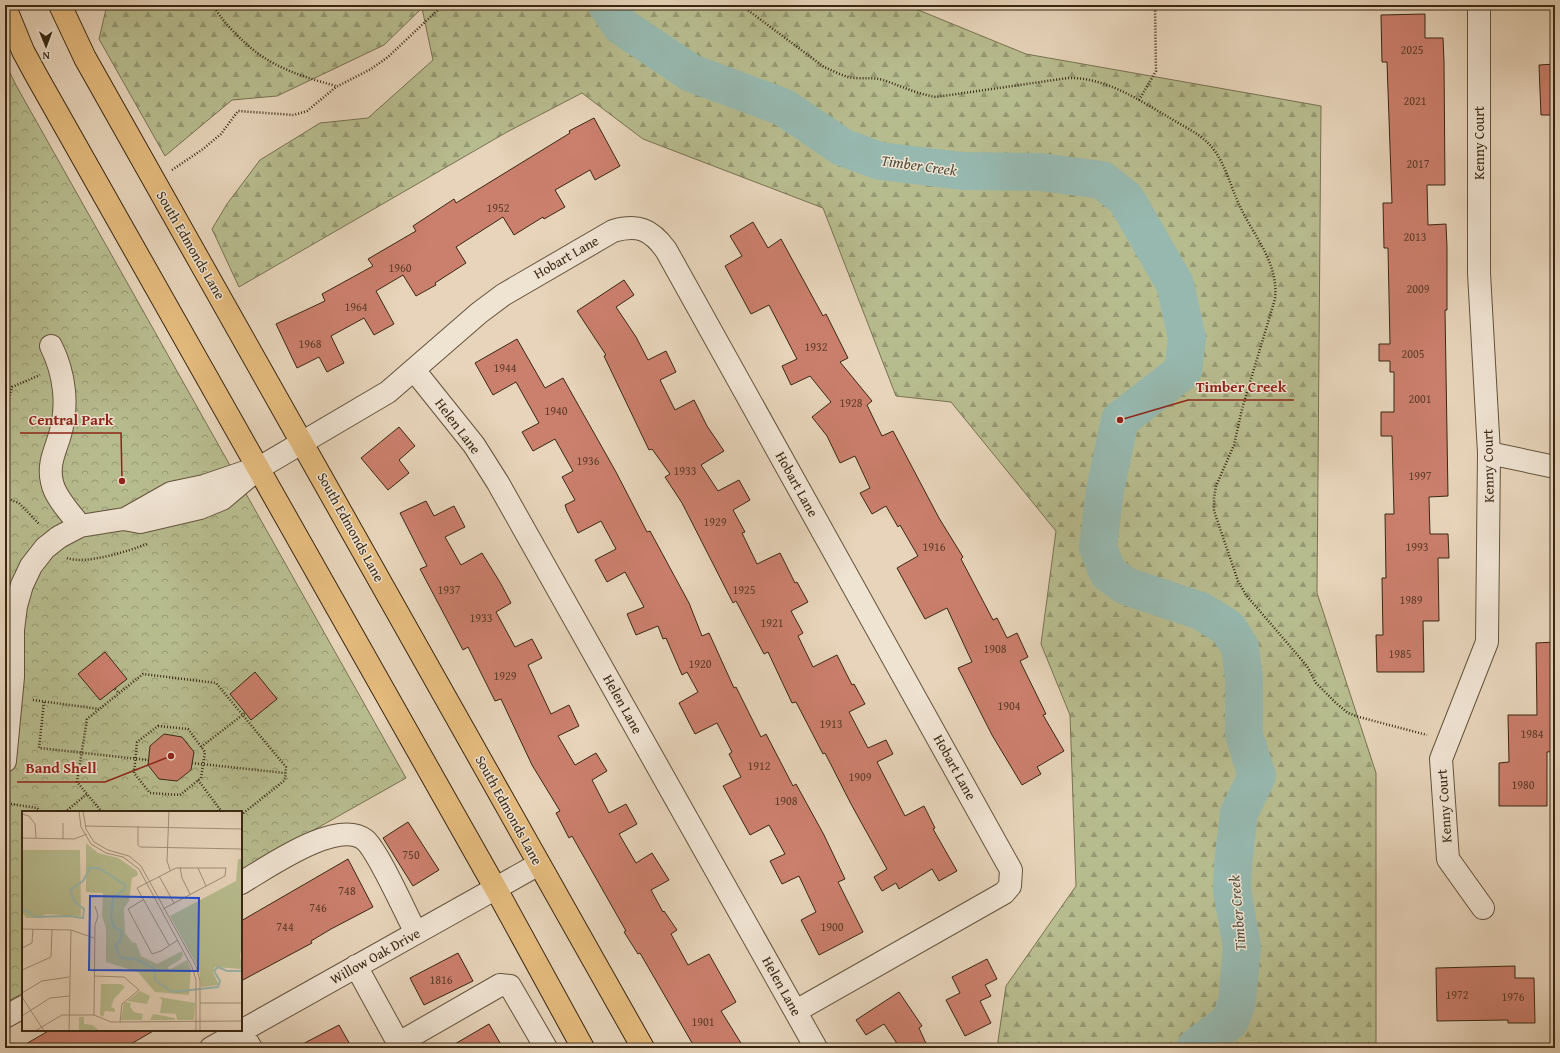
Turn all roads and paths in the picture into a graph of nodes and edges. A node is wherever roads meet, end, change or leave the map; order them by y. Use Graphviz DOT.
graph roads {
  1 [pos="60,5"];
  2 [pos="213,5"];
  3 [pos="443,5"];
  4 [pos="741,5"];
  5 [pos="1155,5"];
  6 [pos="1479,5"];
  7 [pos="5,7"];
  8 [pos="336,87"];
  9 [pos="1139,100"];
  10 [pos="172,170"];
  11 [pos="50,346"];
  12 [pos="60,367"];
  13 [pos="414,370"];
  14 [pos="5,410"];
  15 [pos="303,442"];
  16 [pos="1489,453"];
  17 [pos="1555,467"];
  18 [pos="259,468"];
  19 [pos="5,498"];
  20 [pos="80,526"];
  21 [pos="53,542"];
  22 [pos="115,688"];
  23 [pos="119,693"];
  24 [pos="11,697"];
  25 [pos="44,702"];
  26 [pos="100,709"];
  27 [pos="244,714"];
  28 [pos="1449,740"];
  29 [pos="201,747"];
  30 [pos="82,753"];
  31 [pos="136,758"];
  32 [pos="148,760"];
  33 [pos="5,761"];
  34 [pos="192,763"];
  35 [pos="203,765"];
  36 [pos="285,773"];
  37 [pos="198,780"];
  38 [pos="87,794"];
  39 [pos="5,803"];
  40 [pos="40,811"];
  41 [pos="66,811"];
  42 [pos="101,811"];
  43 [pos="221,811"];
  44 [pos="242,814"];
  45 [pos="539,864"];
  46 [pos="242,882"];
  47 [pos="496,889"];
  48 [pos="1483,908"];
  49 [pos="416,933"];
  50 [pos="356,966"];
  51 [pos="22,1008"];
  52 [pos="796,1011"];
  53 [pos="5,1017"];
  54 [pos="246,1039"];
  55 [pos="400,1046"];
  56 [pos="211,1048"];
  57 [pos="546,1048"];
  58 [pos="583,1048"];
  59 [pos="643,1048"];
  60 [pos="816,1048"];
  1 -- 15 [label="main road, South Edmonds Lane"];
  2 -- 8 [label="path"];
  3 -- 8 [label="path"];
  4 -- 9 [label="path"];
  5 -- 9 [label="path"];
  6 -- 16 [label="street, Kenny Court"];
  7 -- 18 [label="main road"];
  8 -- 10 [label="path"];
  9 -- 28 [label="path"];
  11 -- 12 [label="street"];
  12 -- 14 [label="path"];
  12 -- 20 [label="street"];
  13 -- 15 [label="street, Hobart Lane"];
  13 -- 52 [label="street, Helen Lane"];
  13 -- 52 [label="street, Hobart Lane"];
  15 -- 18 [label="street"];
  15 -- 45 [label="main road, South Edmonds Lane"];
  16 -- 17 [label="street"];
  16 -- 28 [label="street, Kenny Court"];
  18 -- 20 [label="street"];
  18 -- 47 [label="main road"];
  19 -- 21 [label="path"];
  20 -- 21 [label="street"];
  21 -- 24 [label="street"];
  22 -- 23 [label="path"];
  23 -- 26 [label="path"];
  23 -- 27 [label="path"];
  24 -- 25 [label="path"];
  24 -- 33 [label="street"];
  25 -- 26 [label="path"];
  25 -- 30 [label="path"];
  26 -- 30 [label="path"];
  27 -- 29 [label="path"];
  27 -- 36 [label="path"];
  28 -- 48 [label="street, Kenny Court"];
  29 -- 31 [label="path"];
  29 -- 35 [label="path"];
  30 -- 31 [label="path"];
  30 -- 38 [label="path"];
  31 -- 32 [label="path"];
  31 -- 37 [label="path"];
  34 -- 35 [label="path"];
  35 -- 36 [label="path"];
  35 -- 37 [label="path"];
  36 -- 44 [label="path"];
  37 -- 43 [label="path"];
  38 -- 41 [label="path"];
  38 -- 42 [label="path"];
  39 -- 40 [label="path"];
  45 -- 47 [label="street, Willow Oak Drive"];
  45 -- 59 [label="main road, South Edmonds Lane"];
  46 -- 49 [label="street"];
  47 -- 49 [label="street, Willow Oak Drive"];
  47 -- 58 [label="main road"];
  49 -- 50 [label="street, Willow Oak Drive"];
  50 -- 54 [label="street, Willow Oak Drive"];
  50 -- 55 [label="street"];
  51 -- 53 [label="street"];
  52 -- 60 [label="street, Helen Lane"];
  54 -- 56 [label="street, Willow Oak Drive"];
  55 -- 57 [label="street"];
}
